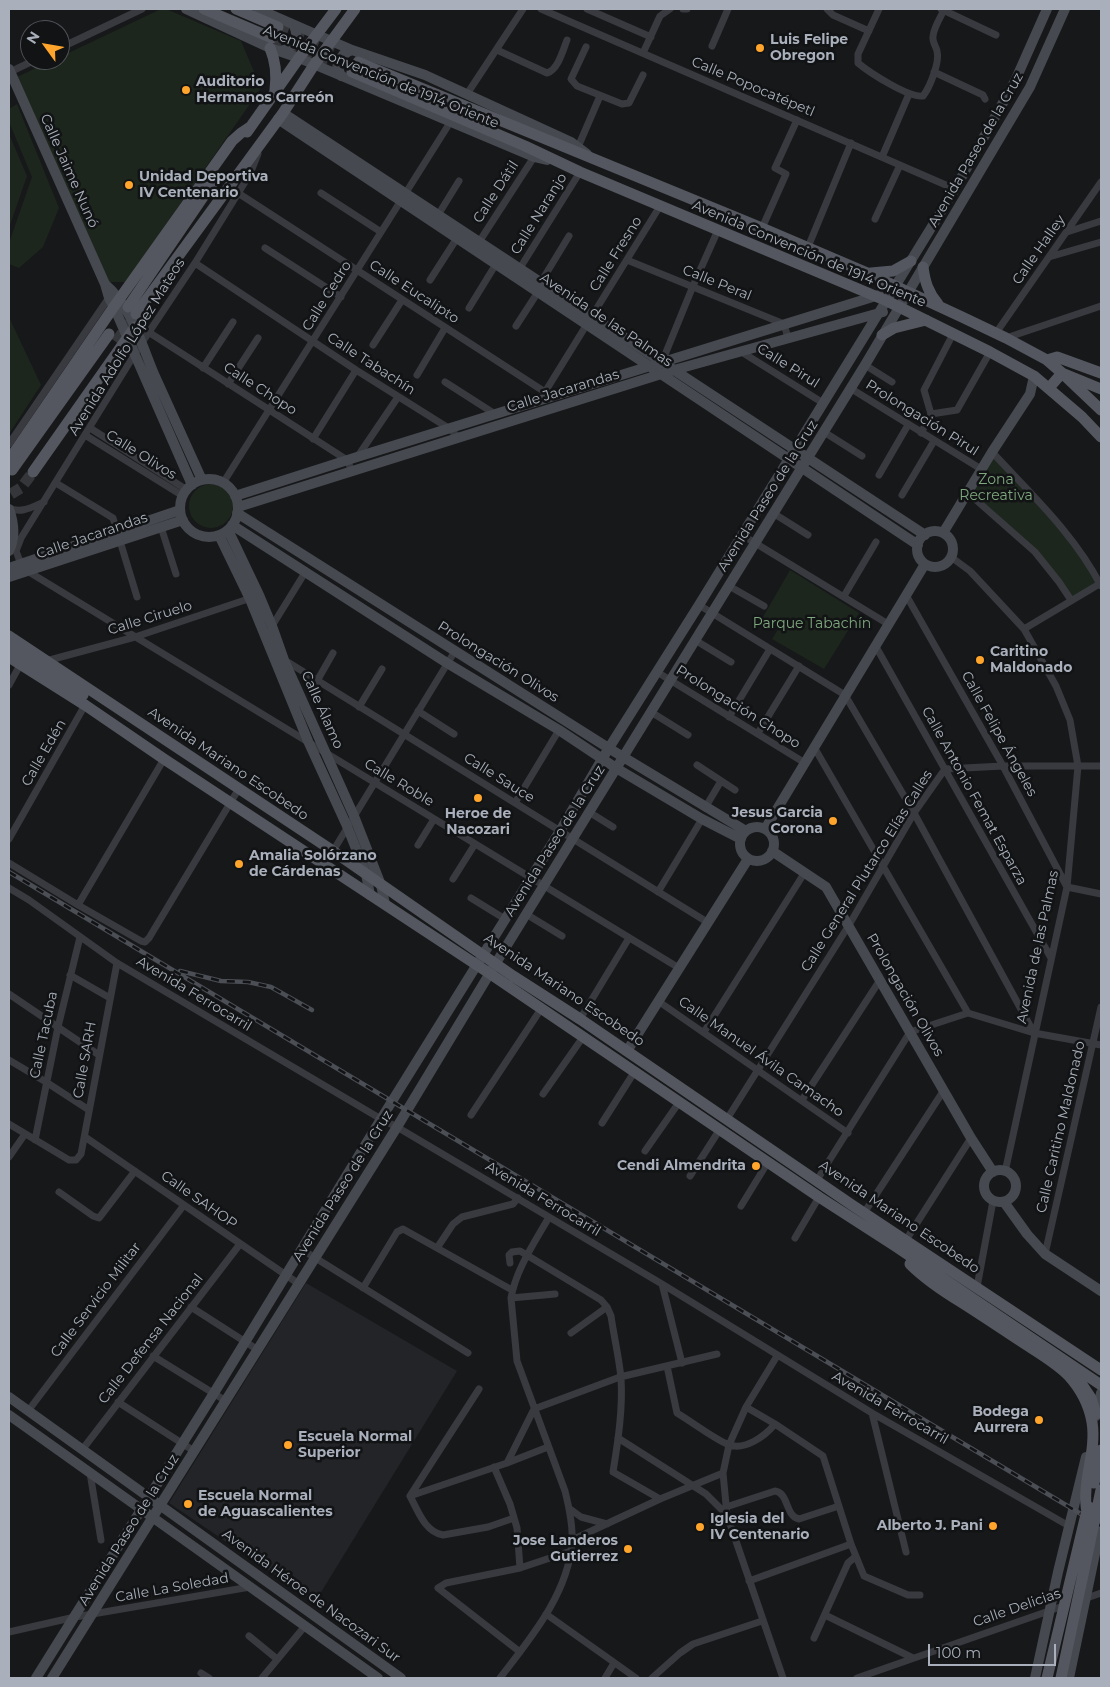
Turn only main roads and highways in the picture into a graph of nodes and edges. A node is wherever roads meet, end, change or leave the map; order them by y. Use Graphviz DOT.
graph roads {
  1 [pos="204,9"];
  2 [pos="236,9"];
  3 [pos="336,9"];
  4 [pos="355,9"];
  5 [pos="278,27"];
  6 [pos="275,92"];
  7 [pos="911,261"];
  8 [pos="924,266"];
  9 [pos="865,272"];
  10 [pos="888,294"];
  11 [pos="120,303"];
  12 [pos="941,307"];
  13 [pos="926,320"];
  14 [pos="135,327"];
  15 [pos="882,336"];
  16 [pos="118,338"];
  17 [pos="1047,360"];
  18 [pos="1062,373"];
  19 [pos="1101,373"];
  20 [pos="1034,376"];
  21 [pos="1049,388"];
  22 [pos="1101,389"];
  23 [pos="1101,410"];
  24 [pos="1101,437"];
  25 [pos="10,465"];
  26 [pos="28,474"];
  27 [pos="9,636"];
  28 [pos="9,647"];
  29 [pos="9,657"];
  30 [pos="121,729"];
  31 [pos="724,1124"];
  32 [pos="849,1210"];
  33 [pos="905,1253"];
  34 [pos="1065,1361"];
  35 [pos="1101,1370"];
  36 [pos="1101,1385"];
  37 [pos="1096,1414"];
  38 [pos="1101,1450"];
  39 [pos="1101,1489"];
  40 [pos="1086,1512"];
  41 [pos="1047,1678"];
  42 [pos="1061,1678"];
  1 -- 6 [label="main road, Avenida Convención de 1914 Oriente"];
  2 -- 5 [label="main road, Avenida Convención de 1914 Oriente"];
  3 -- 6 [label="main road"];
  4 -- 11 [label="main road"];
  6 -- 11 [label="main road"];
  7 -- 9 [label="main road"];
  8 -- 12 [label="main road"];
  9 -- 10 [label="main road, Avenida Convención de 1914 Oriente"];
  9 -- 10 [label="main road, Avenida Convención de 1914 Oriente"];
  10 -- 12 [label="main road, Avenida Convención de 1914 Oriente"];
  10 -- 13 [label="main road, Avenida Convención de 1914 Oriente"];
  11 -- 25 [label="main road"];
  12 -- 17 [label="main road, Avenida Convención de 1914 Oriente"];
  13 -- 15 [label="main road"];
  13 -- 20 [label="main road, Avenida Convención de 1914 Oriente"];
  14 -- 16 [label="main road"];
  16 -- 25 [label="main road"];
  16 -- 26 [label="main road"];
  17 -- 18 [label="main road, Avenida Convención de 1914 Oriente"];
  17 -- 19 [label="main road"];
  17 -- 20 [label="main road"];
  18 -- 21 [label="main road"];
  18 -- 22 [label="main road"];
  18 -- 23 [label="main road, Avenida Convención de 1914 Oriente"];
  20 -- 21 [label="main road, Avenida Convención de 1914 Oriente"];
  21 -- 24 [label="main road, Avenida Convención de 1914 Oriente"];
  27 -- 31 [label="main road, Avenida Mariano Escobedo"];
  28 -- 30 [label="main road"];
  29 -- 30 [label="main road, Avenida Mariano Escobedo"];
  30 -- 31 [label="main road, Avenida Mariano Escobedo"];
  31 -- 32 [label="main road, Avenida Mariano Escobedo"];
  31 -- 32 [label="main road, Avenida Mariano Escobedo"];
  32 -- 33 [label="main road, Avenida Mariano Escobedo"];
  32 -- 35 [label="main road, Avenida Mariano Escobedo"];
  33 -- 34 [label="main road, Avenida Mariano Escobedo"];
  33 -- 40 [label="main road, bridge"];
  34 -- 36 [label="main road, Avenida Mariano Escobedo"];
  34 -- 37 [label="main road"];
  38 -- 40 [label="main road, bridge"];
  39 -- 42 [label="main road, bridge"];
  40 -- 41 [label="main road, bridge"];
}
